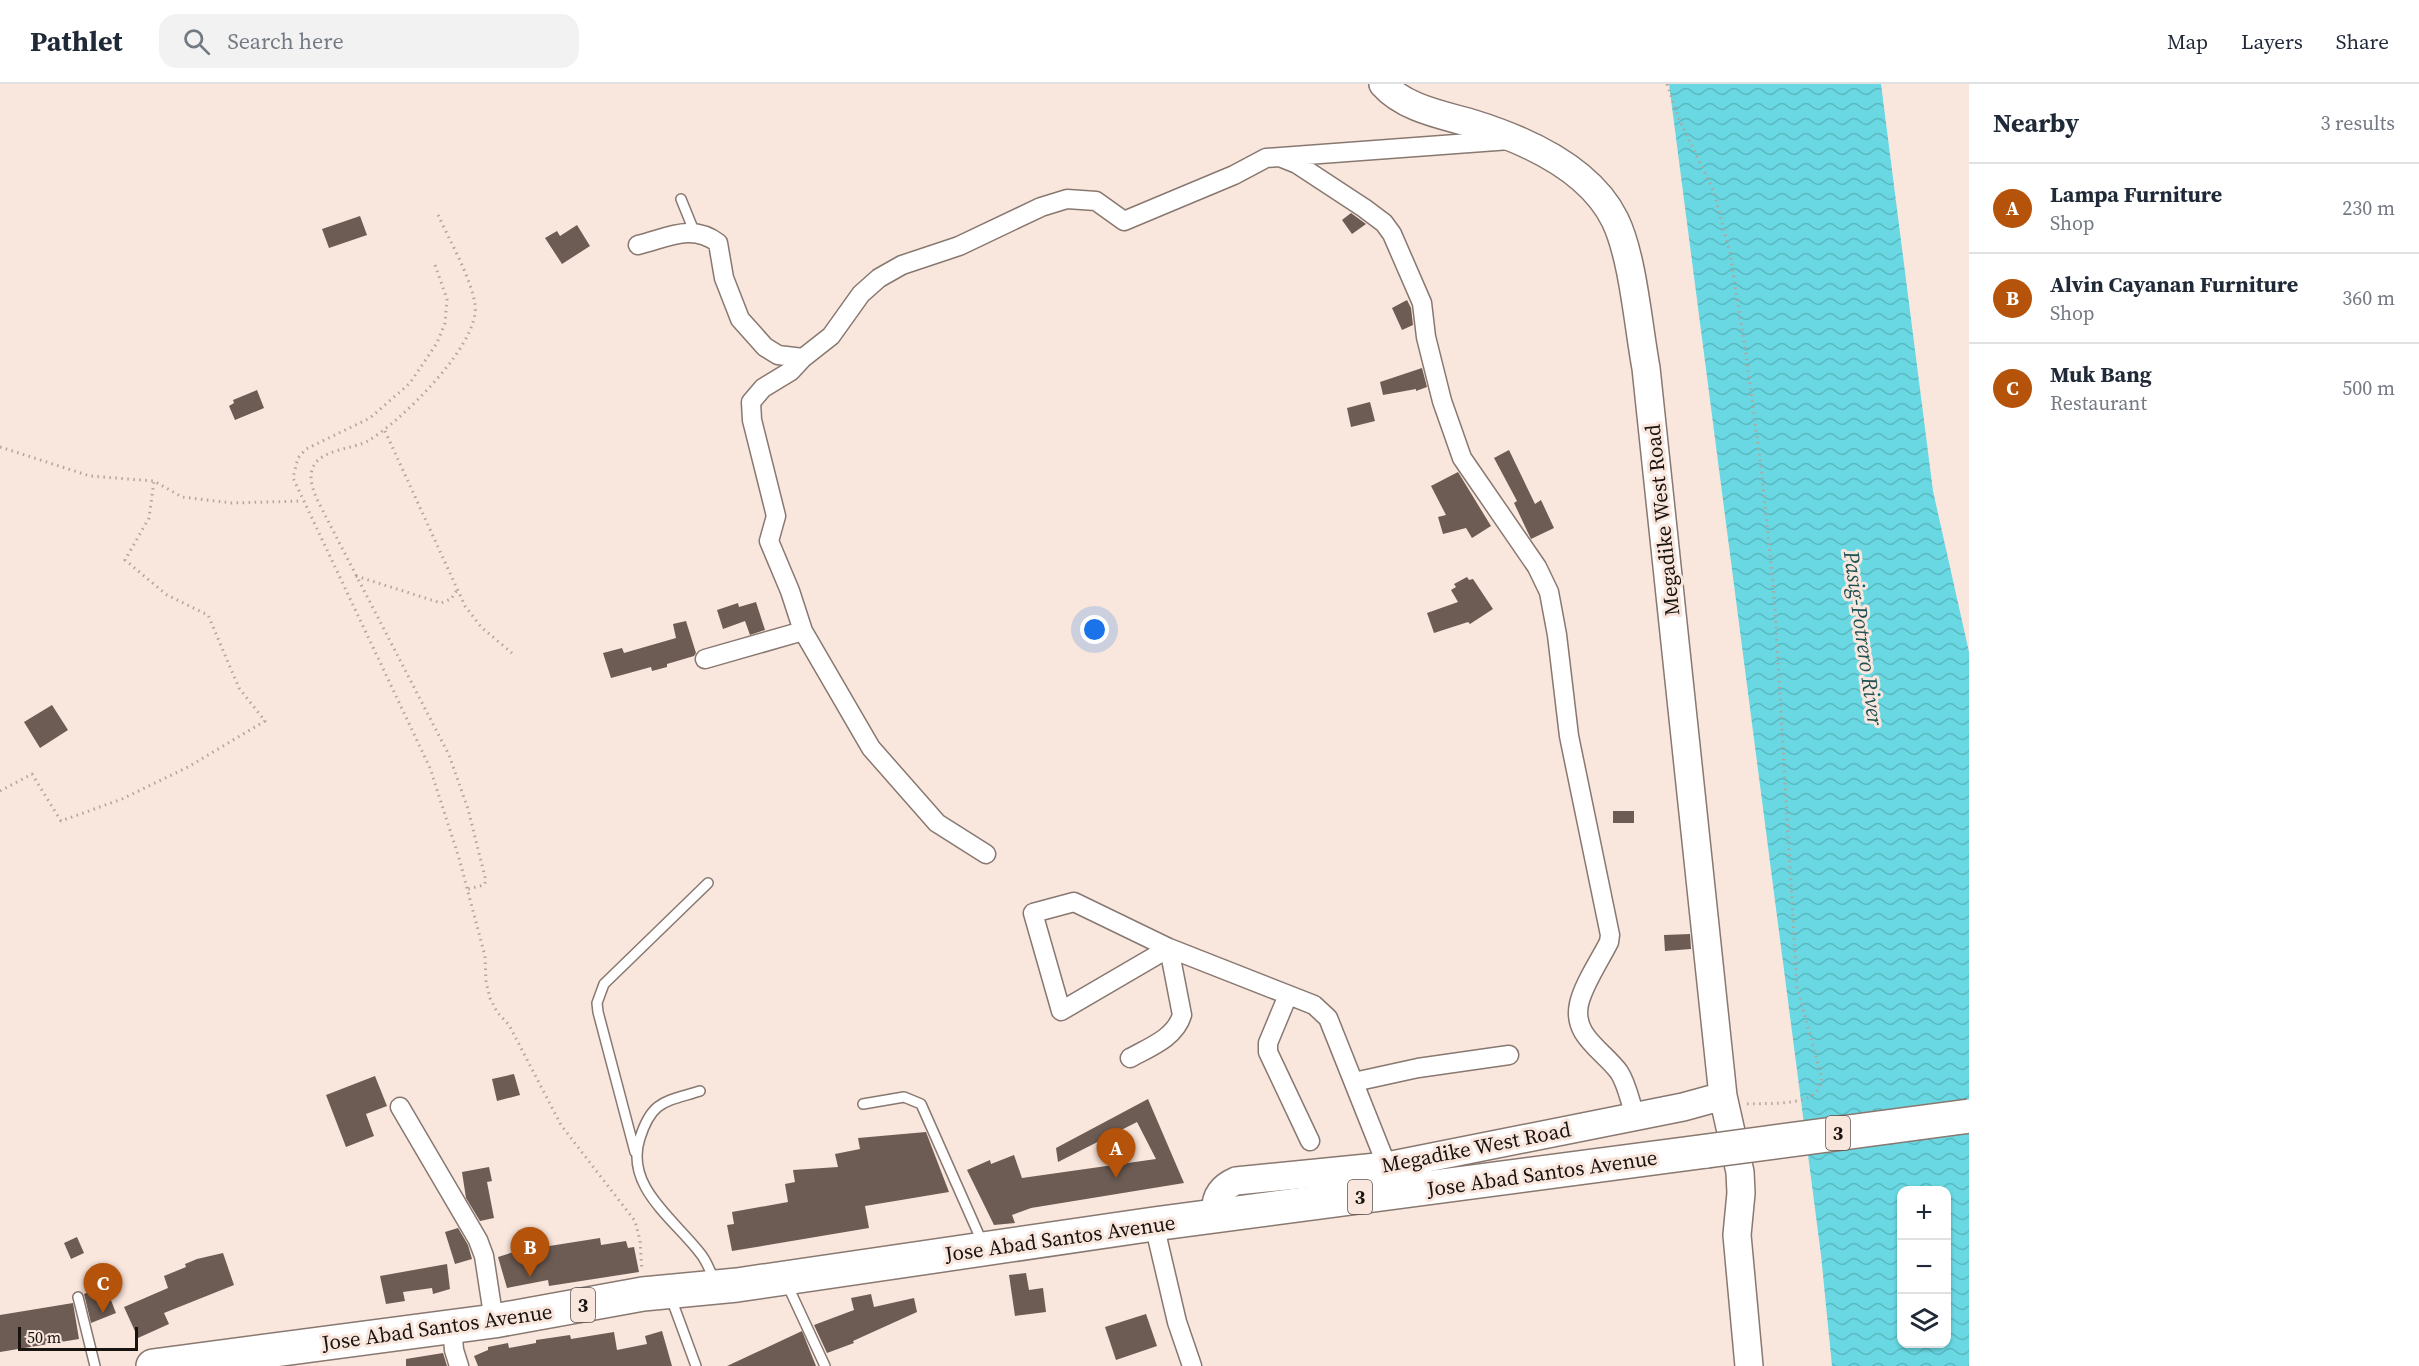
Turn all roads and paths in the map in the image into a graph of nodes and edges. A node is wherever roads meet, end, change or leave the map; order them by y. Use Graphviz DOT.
graph roads {
  1 [pos="1383,84"];
  2 [pos="1667,84"];
  3 [pos="1518,140"];
  4 [pos="1280,156"];
  5 [pos="681,199"];
  6 [pos="438,215"];
  7 [pos="694,231"];
  8 [pos="638,245"];
  9 [pos="435,265"];
  10 [pos="803,358"];
  11 [pos="385,430"];
  12 [pos="0,447"];
  13 [pos="154,481"];
  14 [pos="302,501"];
  15 [pos="355,576"];
  16 [pos="458,589"];
  17 [pos="804,631"];
  18 [pos="512,653"];
  19 [pos="705,659"];
  20 [pos="0,791"];
  21 [pos="986,854"];
  22 [pos="708,883"];
  23 [pos="468,890"];
  24 [pos="1169,948"];
  25 [pos="1288,995"];
  26 [pos="1509,1055"];
  27 [pos="1130,1058"];
  28 [pos="1354,1082"];
  29 [pos="700,1091"];
  30 [pos="1724,1101"];
  31 [pos="862,1104"];
  32 [pos="400,1107"];
  33 [pos="1635,1115"];
  34 [pos="1969,1116"];
  35 [pos="1310,1140"];
  36 [pos="635,1152"];
  37 [pos="1387,1166"];
  38 [pos="1216,1216"];
  39 [pos="1154,1224"];
  40 [pos="985,1249"];
  41 [pos="783,1278"];
  42 [pos="718,1287"];
  43 [pos="656,1293"];
  44 [pos="78,1297"];
  45 [pos="494,1321"];
  46 [pos="452,1326"];
  47 [pos="171,1365"];
  48 [pos="95,1366"];
  49 [pos="459,1366"];
  50 [pos="696,1366"];
  51 [pos="825,1366"];
  52 [pos="1192,1366"];
  53 [pos="1749,1366"];
  1 -- 3 [label="street, Megadike West Road"];
  2 -- 30 [label="path"];
  3 -- 4 [label="street"];
  3 -- 30 [label="street, Megadike West Road"];
  4 -- 10 [label="street"];
  4 -- 33 [label="street"];
  5 -- 7 [label="lane"];
  6 -- 11 [label="path"];
  7 -- 8 [label="street"];
  7 -- 10 [label="street"];
  9 -- 14 [label="path"];
  10 -- 17 [label="street"];
  11 -- 15 [label="path"];
  11 -- 16 [label="path"];
  12 -- 13 [label="path"];
  13 -- 14 [label="path"];
  13 -- 20 [label="path"];
  14 -- 23 [label="path"];
  15 -- 16 [label="path"];
  15 -- 23 [label="path"];
  16 -- 18 [label="path"];
  17 -- 19 [label="street"];
  17 -- 21 [label="street"];
  22 -- 36 [label="lane"];
  23 -- 43 [label="path"];
  24 -- 24 [label="street"];
  24 -- 25 [label="street"];
  24 -- 27 [label="street"];
  25 -- 28 [label="street"];
  25 -- 35 [label="street"];
  26 -- 28 [label="street"];
  28 -- 37 [label="street"];
  29 -- 36 [label="lane"];
  30 -- 33 [label="street, Megadike West Road"];
  30 -- 53 [label="street, Megadike West Road"];
  31 -- 40 [label="lane"];
  32 -- 45 [label="street"];
  33 -- 37 [label="street, Megadike West Road"];
  34 -- 38 [label="highway, Jose Abad Santos Avenue / 3, bridge"];
  36 -- 42 [label="lane"];
  37 -- 38 [label="street, Megadike West Road"];
  38 -- 39 [label="highway, Jose Abad Santos Avenue / 3"];
  39 -- 40 [label="highway, Jose Abad Santos Avenue / 3"];
  39 -- 52 [label="street"];
  40 -- 41 [label="highway, Jose Abad Santos Avenue / 3"];
  41 -- 42 [label="highway, Jose Abad Santos Avenue / 3"];
  41 -- 51 [label="lane"];
  42 -- 43 [label="highway, Jose Abad Santos Avenue / 3"];
  43 -- 45 [label="highway, Jose Abad Santos Avenue / 3"];
  43 -- 50 [label="lane"];
  44 -- 48 [label="lane"];
  45 -- 46 [label="highway, Jose Abad Santos Avenue / 3"];
  46 -- 47 [label="highway, Jose Abad Santos Avenue / 3"];
  46 -- 49 [label="street"];
}
